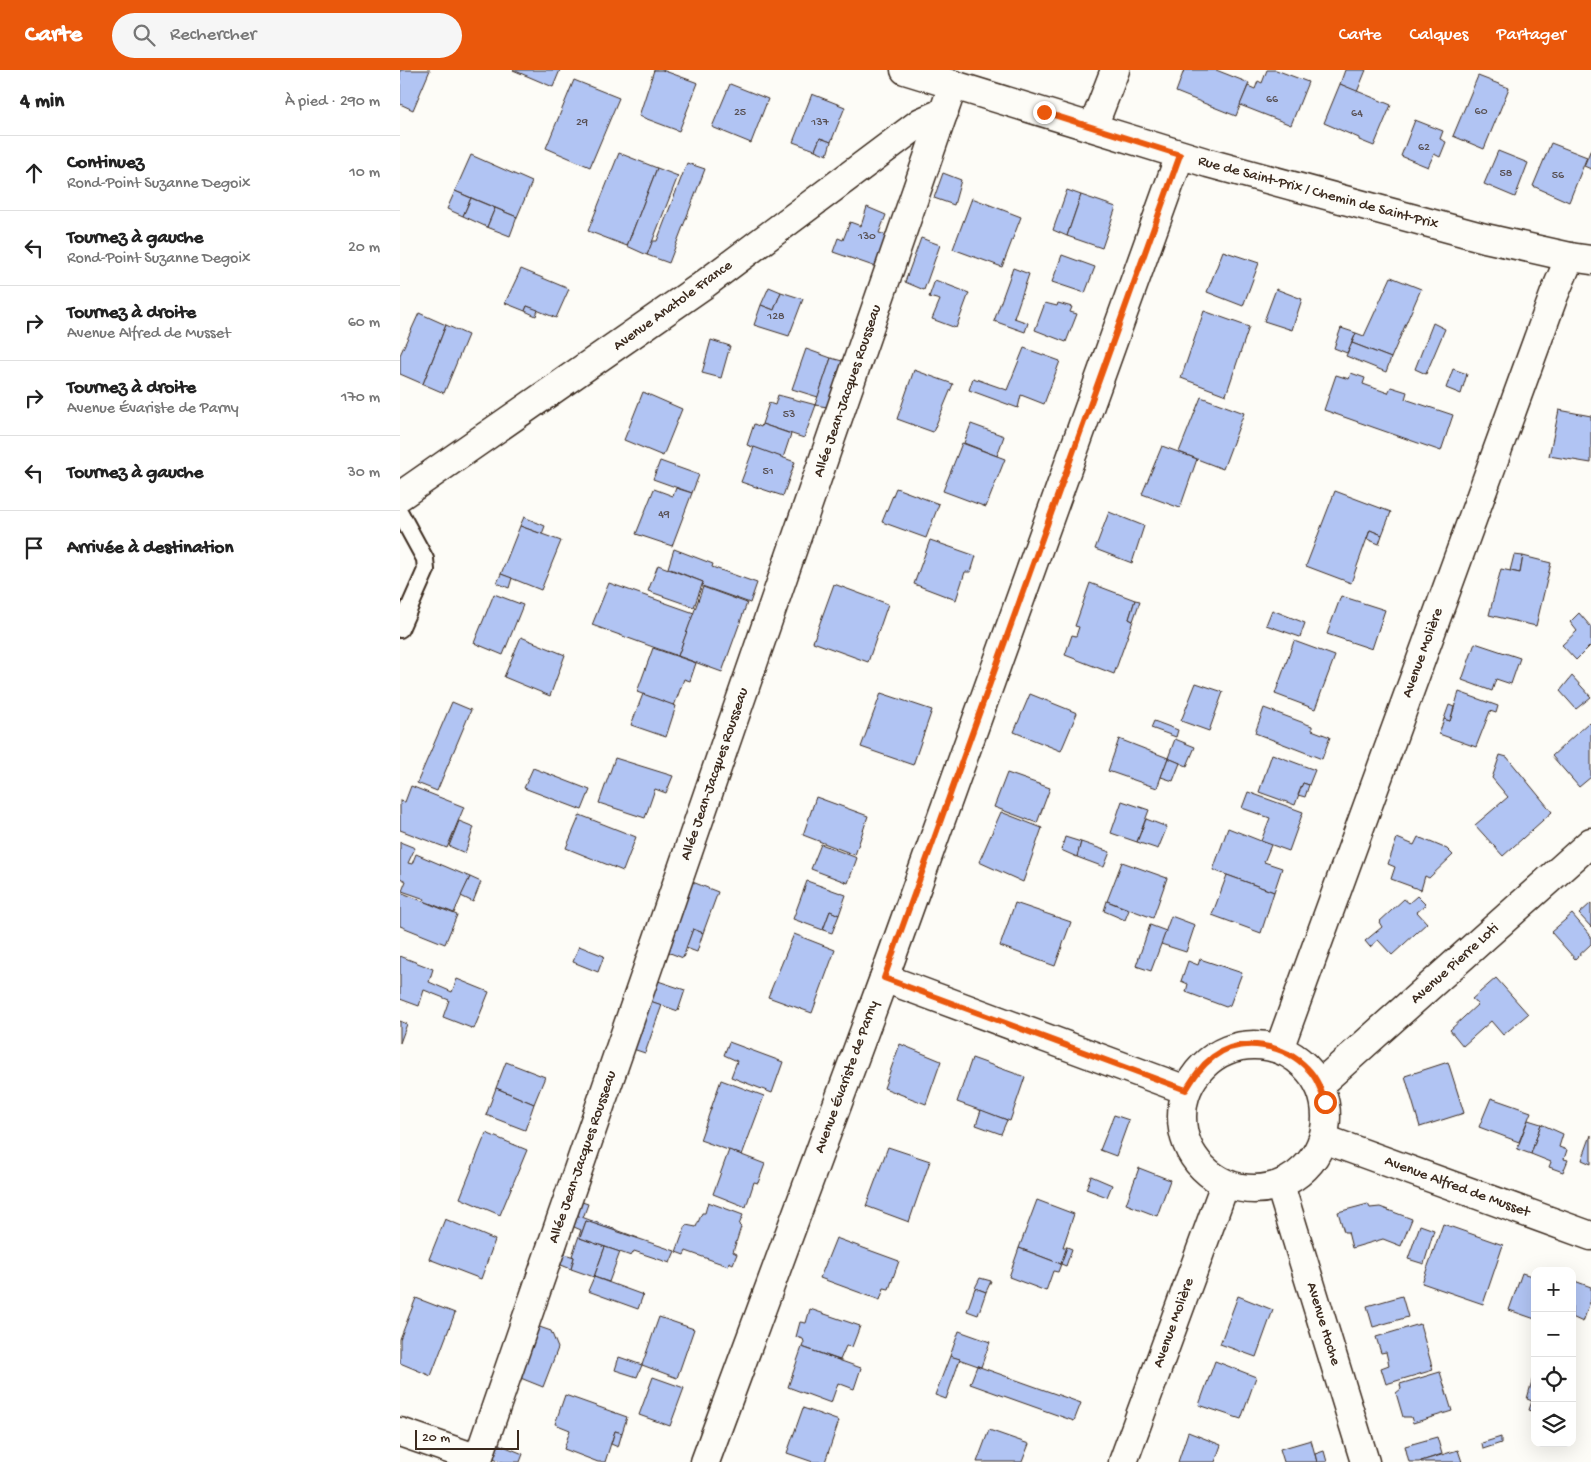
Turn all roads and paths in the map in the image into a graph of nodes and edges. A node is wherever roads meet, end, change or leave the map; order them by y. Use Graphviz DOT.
graph roads {
  1 [pos="905,70"];
  2 [pos="1115,70"];
  3 [pos="953,86"];
  4 [pos="944,112"];
  5 [pos="1093,127"];
  6 [pos="1180,155"];
  7 [pos="1580,258"];
  8 [pos="400,496"];
  9 [pos="400,513"];
  10 [pos="400,629"];
  11 [pos="1591,842"];
  12 [pos="884,978"];
  13 [pos="1279,1049"];
  14 [pos="1319,1085"];
  15 [pos="1186,1090"];
  16 [pos="1324,1139"];
  17 [pos="1225,1184"];
  18 [pos="1280,1185"];
  19 [pos="1591,1236"];
  20 [pos="400,1432"];
  21 [pos="478,1461"];
  22 [pos="705,1462"];
  23 [pos="1123,1462"];
  24 [pos="1365,1462"];
  1 -- 3 [label="street, Rue de Saint-Prix / Chemin de Saint-Prix"];
  2 -- 5 [label="street"];
  3 -- 4 [label="street, Allée Jean-Jacques Rousseau"];
  3 -- 5 [label="street, Rue de Saint-Prix / Chemin de Saint-Prix"];
  4 -- 8 [label="street, Avenue Anatole France"];
  4 -- 21 [label="street, Allée Jean-Jacques Rousseau"];
  5 -- 6 [label="street, Rue de Saint-Prix / Chemin de Saint-Prix"];
  6 -- 7 [label="street, Rue de Saint-Prix / Chemin de Saint-Prix"];
  6 -- 12 [label="street, Avenue Évariste de Parny"];
  7 -- 13 [label="street, Avenue Molière"];
  9 -- 10 [label="lane"];
  11 -- 14 [label="street, Avenue Pierre Loti"];
  12 -- 15 [label="street"];
  12 -- 22 [label="street, Avenue Évariste de Parny"];
  13 -- 14 [label="street"];
  13 -- 15 [label="street"];
  14 -- 16 [label="street"];
  15 -- 17 [label="street"];
  16 -- 18 [label="street"];
  16 -- 19 [label="street, Avenue Alfred de Musset"];
  17 -- 18 [label="street"];
  17 -- 23 [label="street, Avenue Molière"];
  18 -- 24 [label="street, Avenue Hoche"];
  20 -- 21 [label="street"];
}
